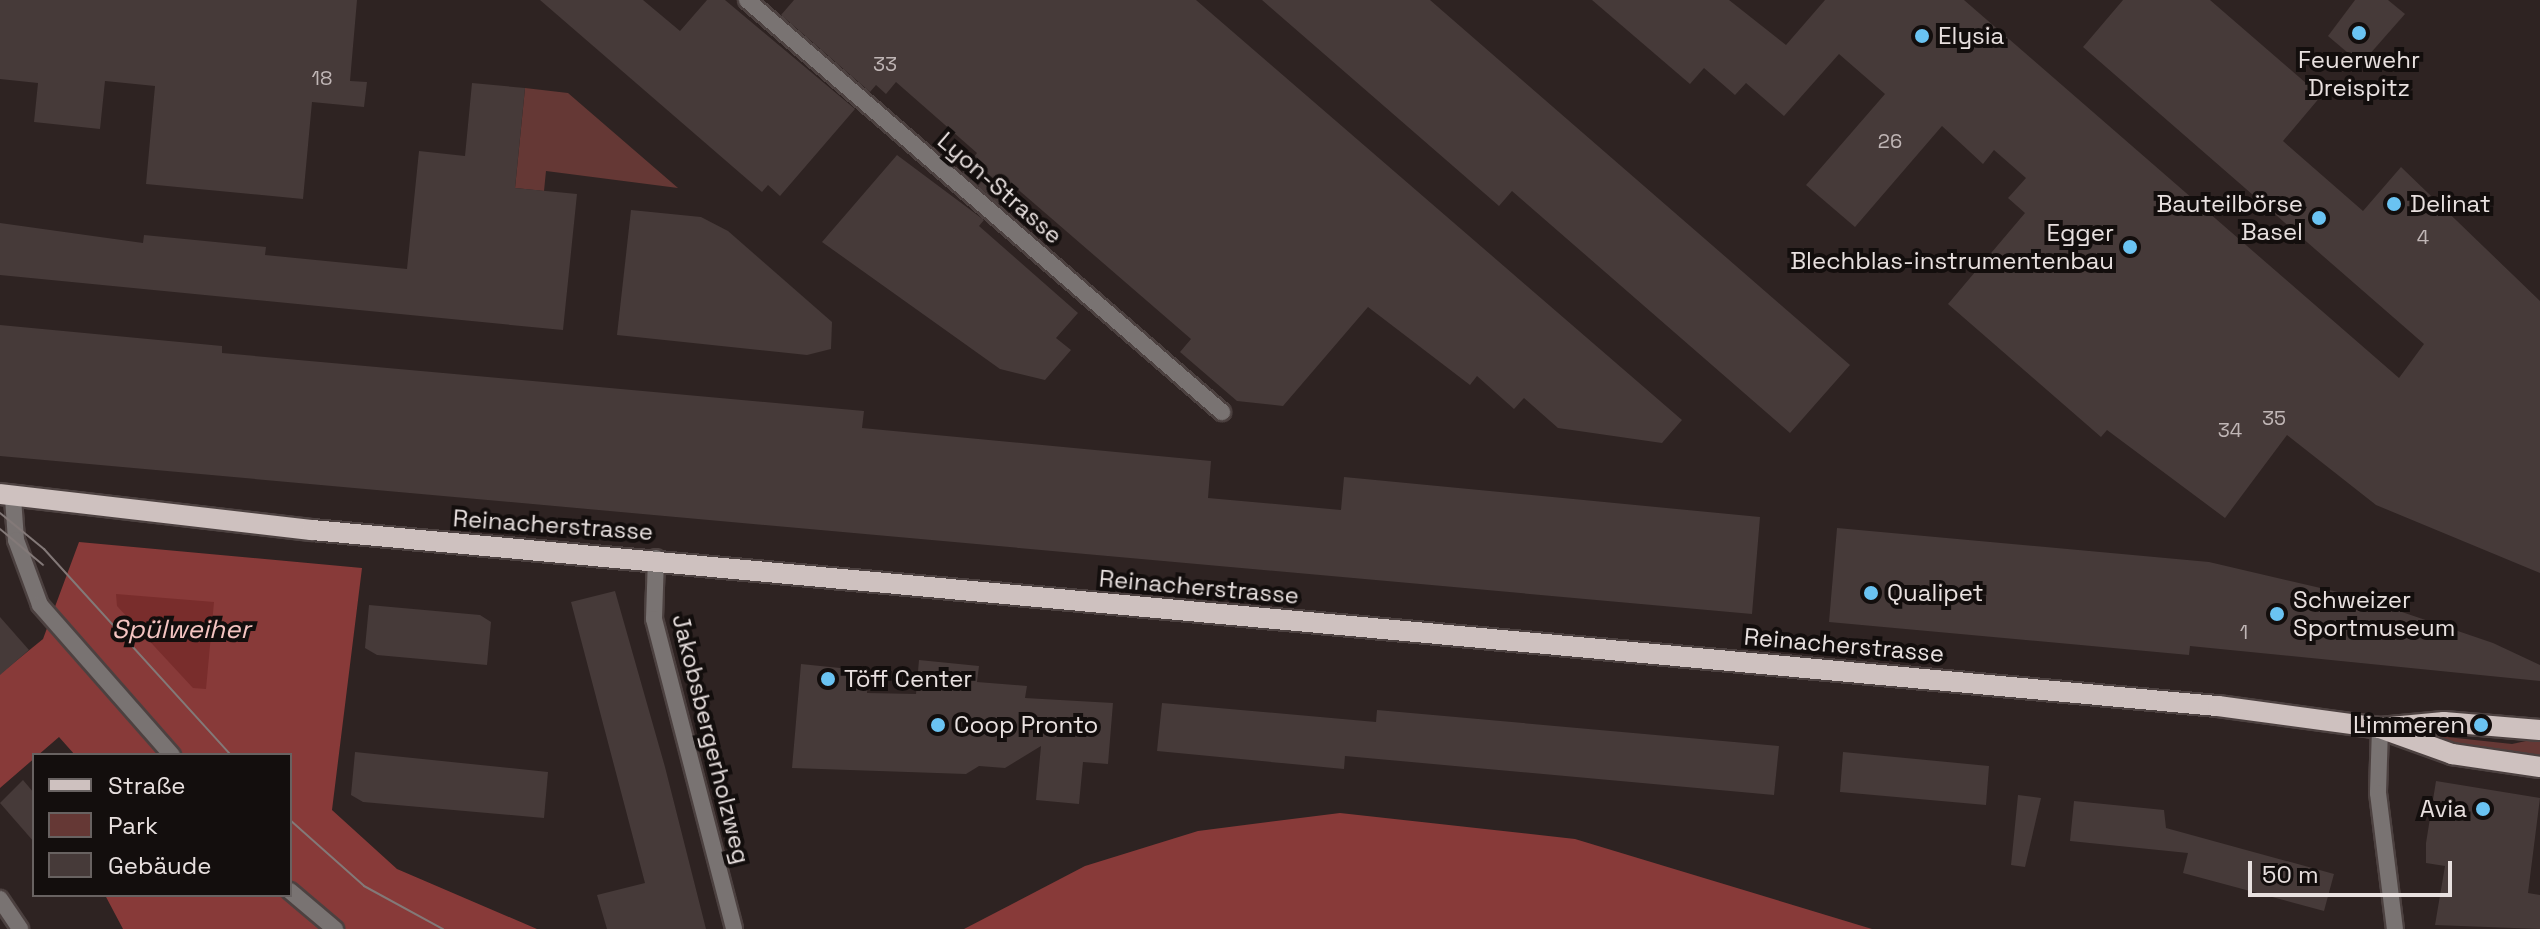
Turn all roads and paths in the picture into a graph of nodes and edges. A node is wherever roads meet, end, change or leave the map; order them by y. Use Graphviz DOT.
graph roads {
  1 [pos="747,0"];
  2 [pos="1222,412"];
  3 [pos="4,498"];
  4 [pos="656,558"];
  5 [pos="2380,728"];
  6 [pos="2540,730"];
  7 [pos="170,753"];
  8 [pos="2540,767"];
  9 [pos="292,893"];
  10 [pos="0,899"];
  11 [pos="20,929"];
  12 [pos="335,929"];
  13 [pos="734,929"];
  14 [pos="2395,929"];
  1 -- 2 [label="street, Lyon-Strasse"];
  3 -- 4 [label="main road, Reinacherstrasse"];
  3 -- 7 [label="street"];
  4 -- 5 [label="main road, Reinacherstrasse"];
  4 -- 13 [label="street, Jakobsbergerholzweg"];
  5 -- 6 [label="main road, Reinacherstrasse"];
  5 -- 8 [label="main road, Reinacherstrasse"];
  5 -- 14 [label="street"];
  9 -- 12 [label="street"];
  10 -- 11 [label="street"];
}
